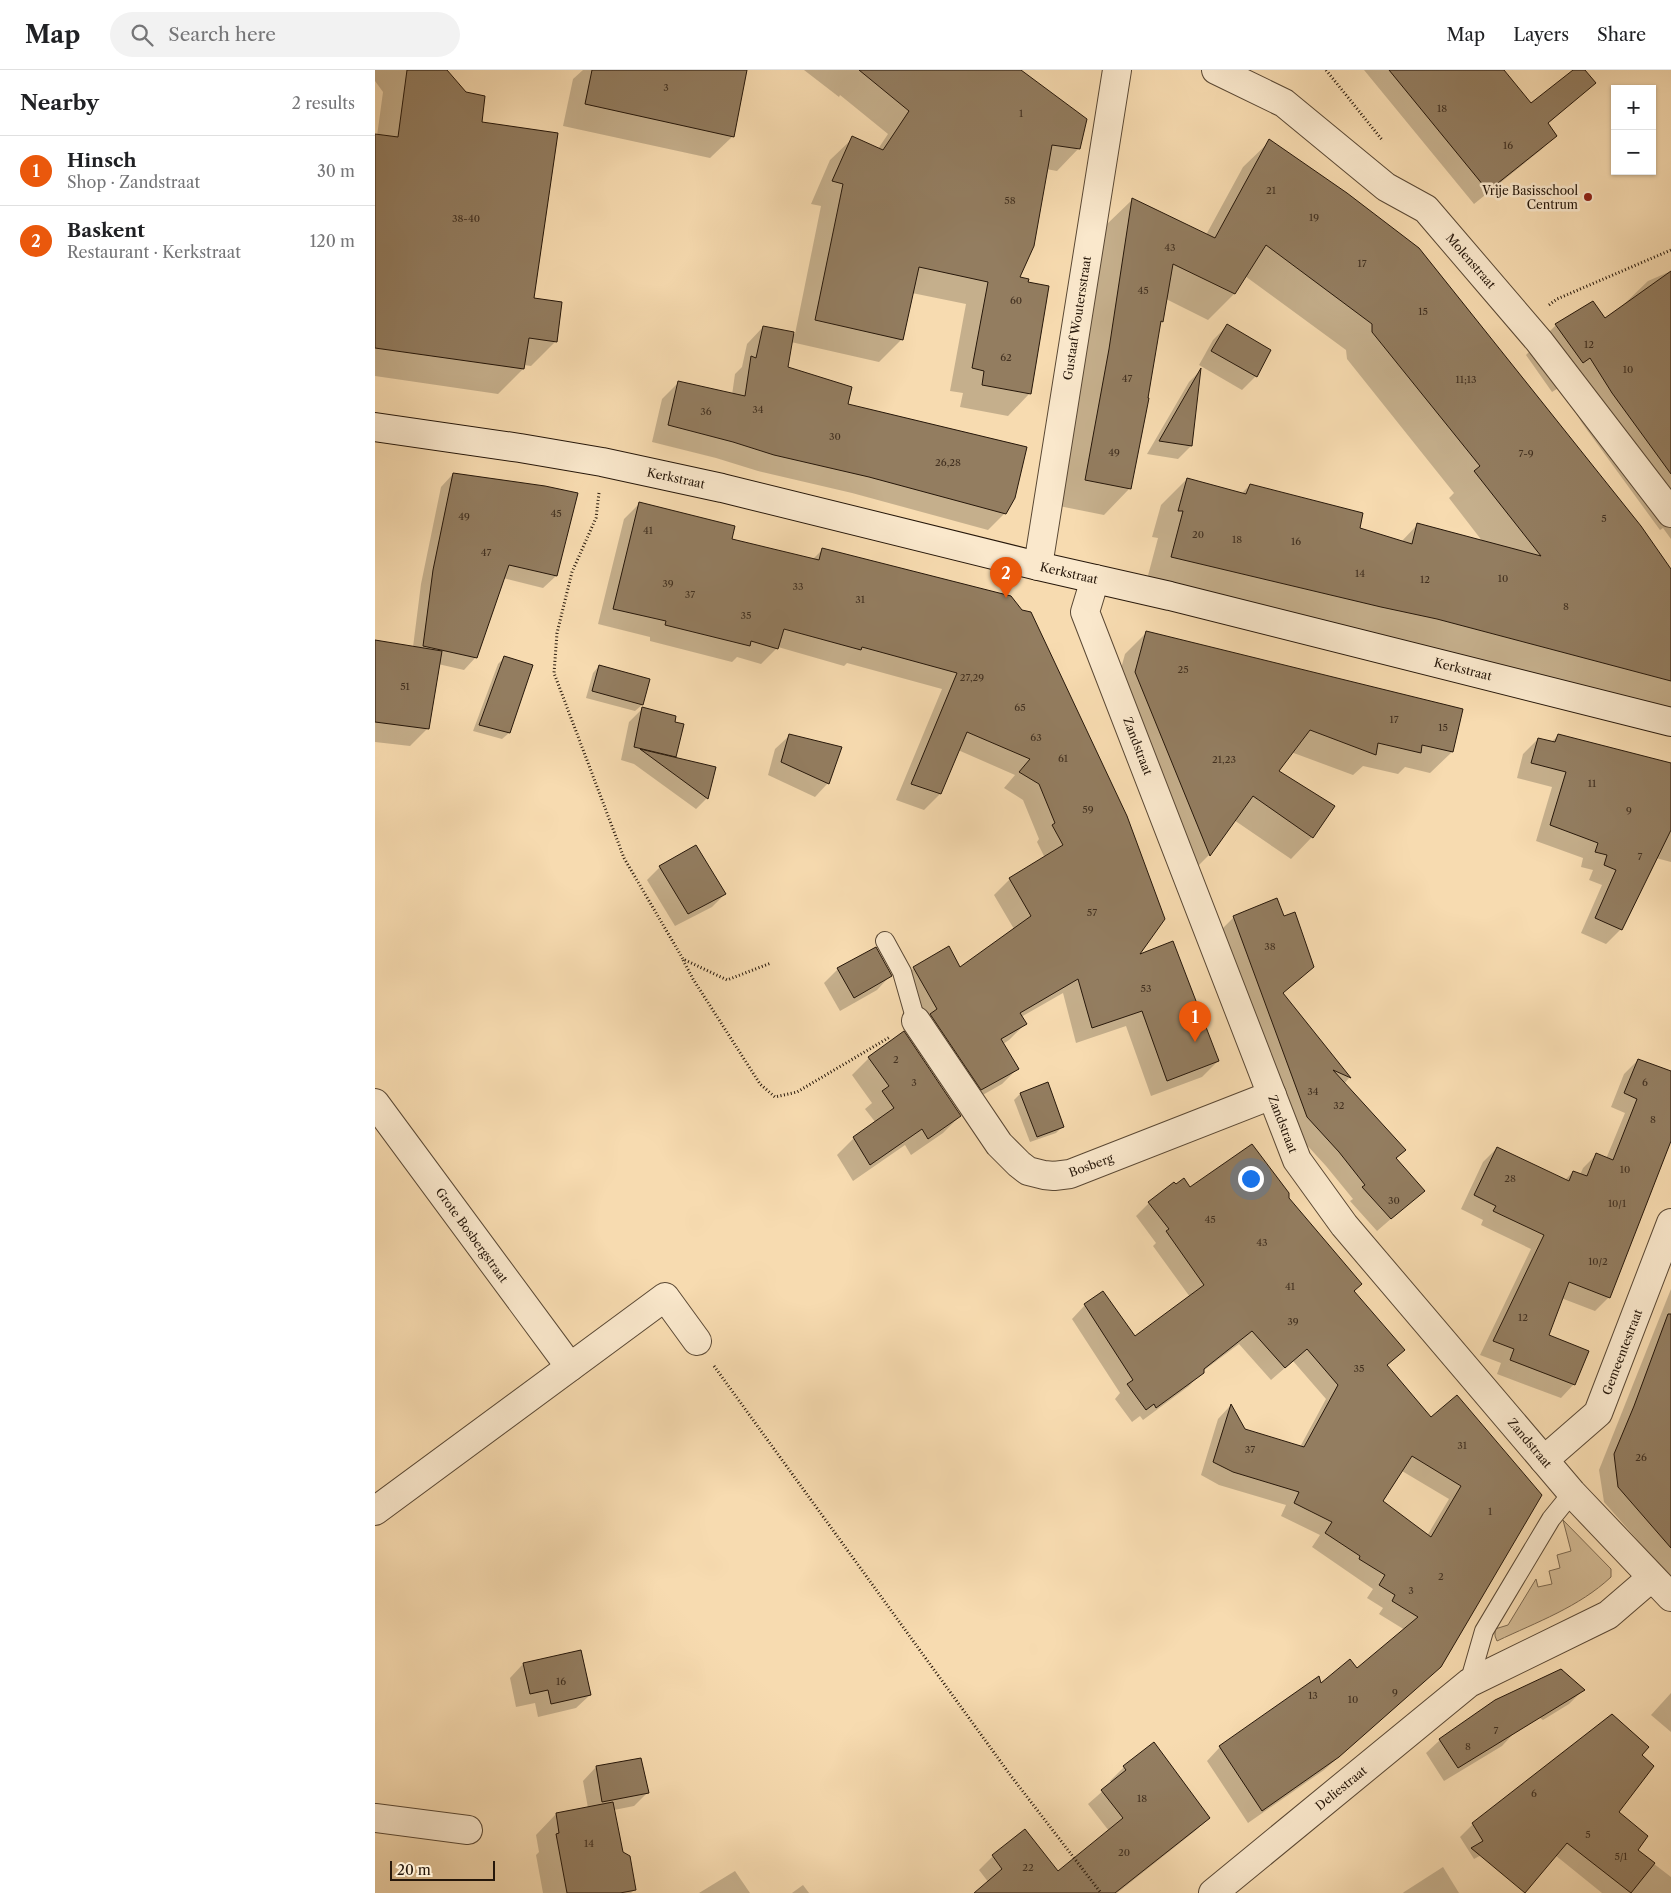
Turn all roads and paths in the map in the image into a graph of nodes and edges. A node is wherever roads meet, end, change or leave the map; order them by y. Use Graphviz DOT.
graph roads {
  1 [pos="1117,70"];
  2 [pos="1224,74"];
  3 [pos="1671,250"];
  4 [pos="1524,323"];
  5 [pos="375,427"];
  6 [pos="602,462"];
  7 [pos="1671,513"];
  8 [pos="1038,566"];
  9 [pos="1095,579"];
  10 [pos="1671,722"];
  11 [pos="885,941"];
  12 [pos="683,959"];
  13 [pos="771,963"];
  14 [pos="916,1021"];
  15 [pos="1272,1095"];
  16 [pos="375,1103"];
  17 [pos="1671,1224"];
  18 [pos="697,1341"];
  19 [pos="569,1367"];
  20 [pos="1544,1460"];
  21 [pos="1572,1493"];
  22 [pos="375,1511"];
  23 [pos="1651,1578"];
  24 [pos="1671,1597"];
  25 [pos="1469,1683"];
  26 [pos="375,1818"];
  27 [pos="468,1830"];
  28 [pos="1101,1893"];
  29 [pos="1213,1893"];
  1 -- 8 [label="street, Gustaaf Woutersstraat"];
  2 -- 4 [label="street, Molenstraat"];
  3 -- 4 [label="path"];
  4 -- 7 [label="street, Molenstraat"];
  5 -- 6 [label="street, Kerkstraat"];
  6 -- 8 [label="street, Kerkstraat"];
  6 -- 12 [label="path"];
  8 -- 9 [label="street, Kerkstraat"];
  9 -- 10 [label="street, Kerkstraat"];
  9 -- 15 [label="street, Zandstraat"];
  11 -- 14 [label="lane"];
  12 -- 13 [label="path"];
  12 -- 14 [label="path"];
  14 -- 15 [label="street, Bosberg"];
  15 -- 20 [label="street, Zandstraat"];
  16 -- 19 [label="street, Grote Bosbergstraat"];
  17 -- 20 [label="street, Gemeentestraat"];
  18 -- 19 [label="street"];
  18 -- 28 [label="path"];
  19 -- 22 [label="street"];
  20 -- 21 [label="street, Zandstraat"];
  21 -- 23 [label="street, Zandstraat"];
  21 -- 25 [label="lane"];
  23 -- 24 [label="street, Zandstraat"];
  23 -- 25 [label="street, Deliestraat"];
  25 -- 29 [label="street, Deliestraat"];
  26 -- 27 [label="street"];
}
